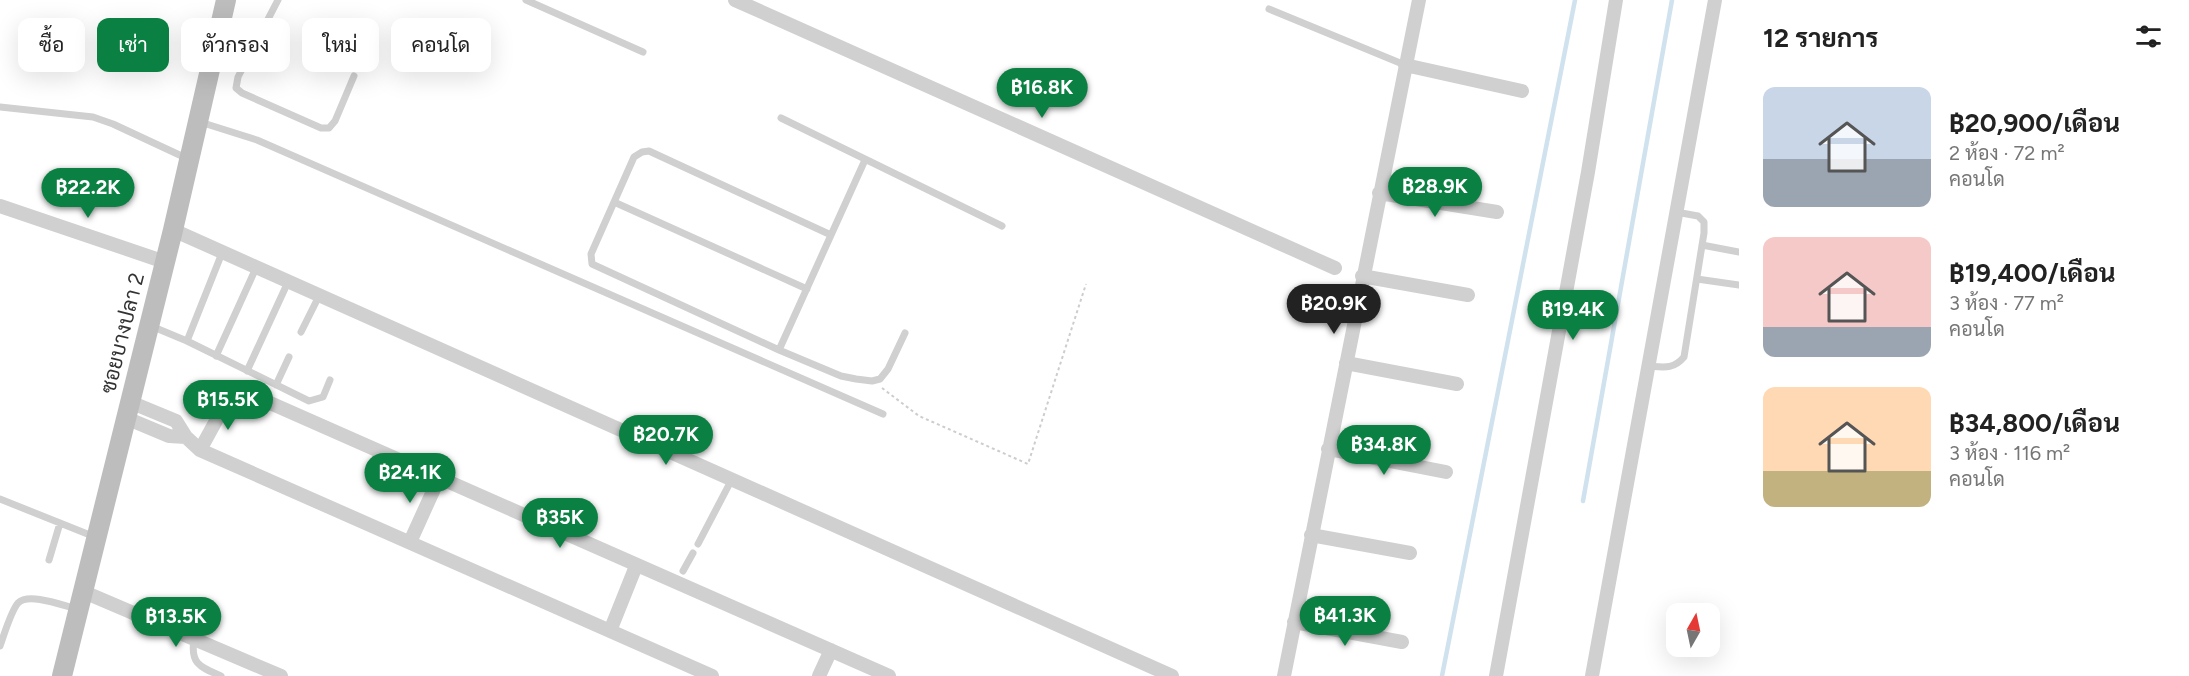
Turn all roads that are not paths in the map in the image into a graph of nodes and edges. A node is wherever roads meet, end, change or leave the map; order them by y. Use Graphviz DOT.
graph roads {
  1 [pos="226,0"];
  2 [pos="278,0"];
  3 [pos="526,0"];
  4 [pos="735,0"];
  5 [pos="1419,0"];
  6 [pos="1616,0"];
  7 [pos="1715,0"];
  8 [pos="1269,9"];
  9 [pos="643,52"];
  10 [pos="1405,65"];
  11 [pos="354,76"];
  12 [pos="1522,92"];
  13 [pos="0,107"];
  14 [pos="781,118"];
  15 [pos="198,121"];
  16 [pos="189,159"];
  17 [pos="865,160"];
  18 [pos="1379,193"];
  19 [pos="614,202"];
  20 [pos="0,206"];
  21 [pos="1497,212"];
  22 [pos="1675,212"];
  23 [pos="1002,226"];
  24 [pos="173,230"];
  25 [pos="831,235"];
  26 [pos="1702,245"];
  27 [pos="1739,252"];
  28 [pos="222,253"];
  29 [pos="165,262"];
  30 [pos="1335,267"];
  31 [pos="256,268"];
  32 [pos="1362,276"];
  33 [pos="1697,279"];
  34 [pos="288,282"];
  35 [pos="1739,285"];
  36 [pos="807,289"];
  37 [pos="1468,295"];
  38 [pos="319,296"];
  39 [pos="149,325"];
  40 [pos="301,332"];
  41 [pos="905,333"];
  42 [pos="187,341"];
  43 [pos="779,350"];
  44 [pos="216,356"];
  45 [pos="289,357"];
  46 [pos="1346,363"];
  47 [pos="1648,366"];
  48 [pos="248,371"];
  49 [pos="330,380"];
  50 [pos="1457,384"];
  51 [pos="276,385"];
  52 [pos="128,410"];
  53 [pos="883,414"];
  54 [pos="1328,449"];
  55 [pos="200,450"];
  56 [pos="1446,472"];
  57 [pos="439,478"];
  58 [pos="732,478"];
  59 [pos="0,499"];
  60 [pos="60,523"];
  61 [pos="1311,535"];
  62 [pos="97,538"];
  63 [pos="410,542"];
  64 [pos="698,544"];
  65 [pos="693,553"];
  66 [pos="1410,554"];
  67 [pos="49,560"];
  68 [pos="636,566"];
  69 [pos="683,571"];
  70 [pos="82,601"];
  71 [pos="1294,622"];
  72 [pos="610,631"];
  73 [pos="194,639"];
  74 [pos="1402,642"];
  75 [pos="0,646"];
  76 [pos="831,651"];
  77 [pos="62,676"];
  78 [pos="221,676"];
  79 [pos="281,676"];
  80 [pos="712,676"];
  81 [pos="819,676"];
  82 [pos="890,676"];
  83 [pos="1172,676"];
  84 [pos="1284,676"];
  85 [pos="1496,676"];
  86 [pos="1592,676"];
  1 -- 15 [label="street, ซอยบางปลา 2"];
  2 -- 11 [label="lane"];
  3 -- 9 [label="lane"];
  4 -- 30 [label="street"];
  5 -- 10 [label="street"];
  6 -- 85 [label="street"];
  7 -- 22 [label="street"];
  8 -- 10 [label="lane"];
  10 -- 12 [label="street"];
  10 -- 18 [label="street"];
  13 -- 16 [label="lane"];
  14 -- 17 [label="lane"];
  15 -- 16 [label="street, ซอยบางปลา 2"];
  15 -- 53 [label="lane"];
  16 -- 24 [label="street, ซอยบางปลา 2"];
  17 -- 23 [label="lane"];
  17 -- 25 [label="lane"];
  18 -- 21 [label="street"];
  18 -- 32 [label="street"];
  19 -- 25 [label="lane"];
  19 -- 36 [label="lane"];
  19 -- 43 [label="lane"];
  20 -- 29 [label="street"];
  22 -- 26 [label="lane"];
  22 -- 47 [label="street"];
  24 -- 28 [label="street"];
  24 -- 29 [label="street, ซอยบางปลา 2"];
  25 -- 36 [label="lane"];
  26 -- 27 [label="lane"];
  26 -- 33 [label="lane"];
  28 -- 31 [label="street"];
  28 -- 42 [label="lane"];
  29 -- 39 [label="street, ซอยบางปลา 2"];
  31 -- 34 [label="street"];
  31 -- 44 [label="lane"];
  32 -- 37 [label="street"];
  32 -- 46 [label="street"];
  33 -- 35 [label="lane"];
  33 -- 47 [label="lane"];
  34 -- 38 [label="street"];
  34 -- 48 [label="lane"];
  36 -- 43 [label="lane"];
  38 -- 40 [label="lane"];
  38 -- 58 [label="street"];
  39 -- 42 [label="lane"];
  39 -- 52 [label="street, ซอยบางปลา 2"];
  41 -- 43 [label="lane"];
  42 -- 44 [label="lane"];
  44 -- 48 [label="lane"];
  45 -- 51 [label="lane"];
  46 -- 50 [label="street"];
  46 -- 54 [label="street"];
  47 -- 86 [label="street"];
  48 -- 51 [label="lane"];
  49 -- 51 [label="lane"];
  52 -- 55 [label="street"];
  52 -- 62 [label="street, ซอยบางปลา 2"];
  54 -- 56 [label="street"];
  54 -- 61 [label="street"];
  55 -- 57 [label="street"];
  55 -- 63 [label="street"];
  57 -- 63 [label="street"];
  57 -- 68 [label="street"];
  58 -- 64 [label="lane"];
  58 -- 83 [label="street"];
  59 -- 60 [label="lane"];
  60 -- 62 [label="lane"];
  60 -- 67 [label="lane"];
  61 -- 66 [label="street"];
  61 -- 71 [label="street"];
  62 -- 70 [label="street, ซอยบางปลา 2"];
  63 -- 72 [label="street"];
  65 -- 69 [label="lane"];
  68 -- 72 [label="street"];
  68 -- 76 [label="street"];
  70 -- 73 [label="street"];
  70 -- 75 [label="lane"];
  70 -- 77 [label="street, ซอยบางปลา 2"];
  71 -- 74 [label="street"];
  71 -- 84 [label="street"];
  72 -- 80 [label="street"];
  73 -- 78 [label="lane"];
  73 -- 79 [label="street"];
  76 -- 81 [label="street"];
  76 -- 82 [label="street"];
}
